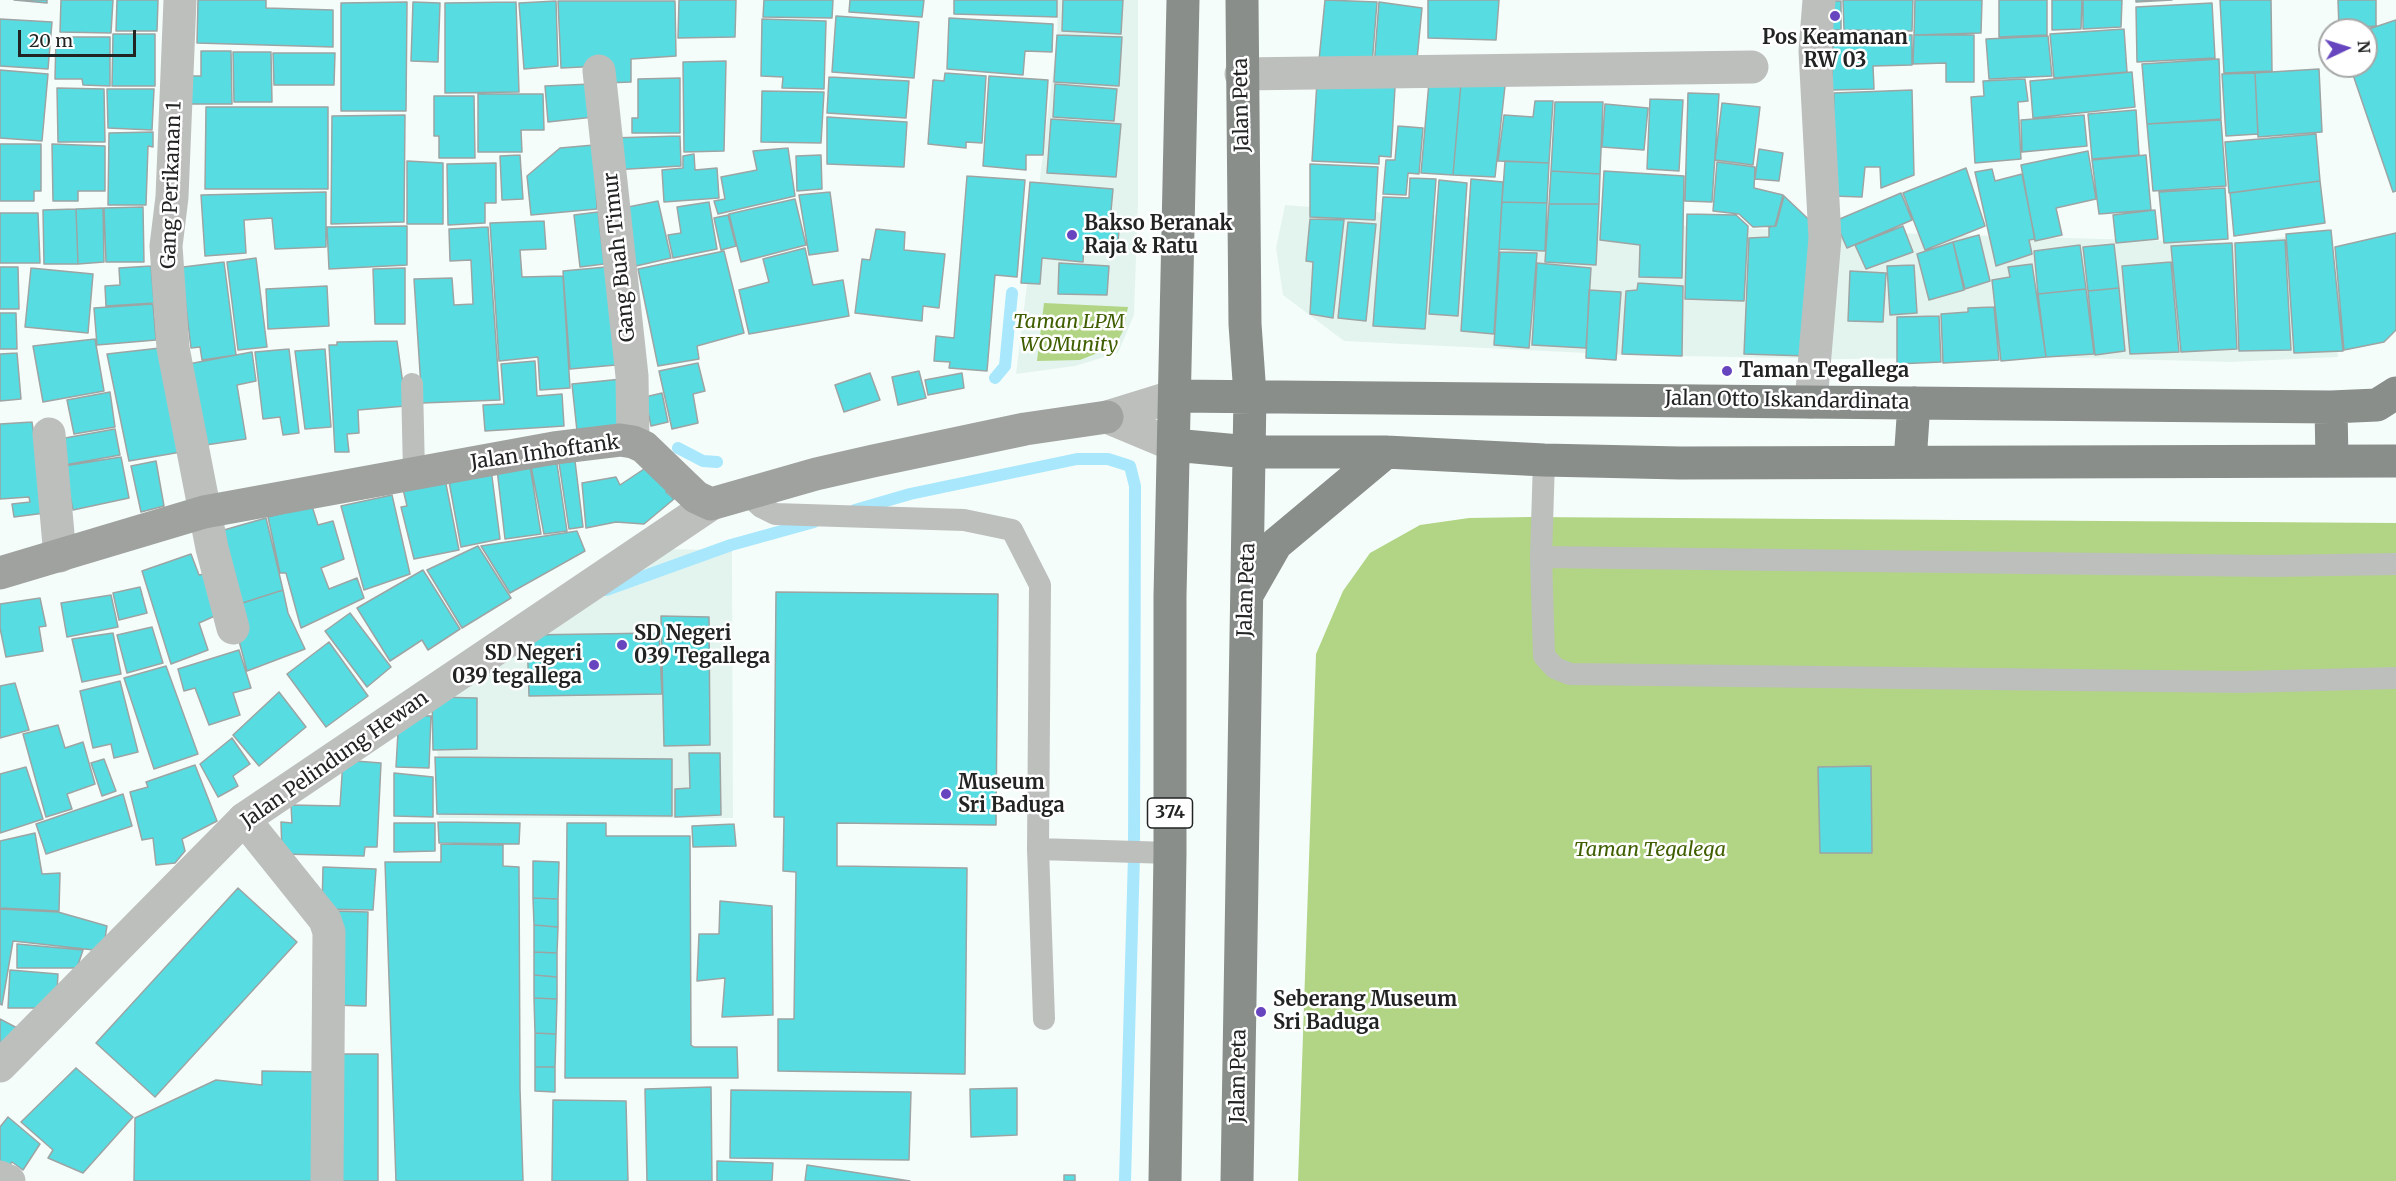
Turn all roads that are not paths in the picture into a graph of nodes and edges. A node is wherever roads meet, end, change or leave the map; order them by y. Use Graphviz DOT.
graph roads {
  1 [pos="180,0"];
  2 [pos="1183,0"];
  3 [pos="1242,0"];
  4 [pos="1819,0"];
  5 [pos="1752,67"];
  6 [pos="599,71"];
  7 [pos="1241,74"];
  8 [pos="412,384"];
  9 [pos="2396,393"];
  10 [pos="1250,395"];
  11 [pos="1175,396"];
  12 [pos="1811,402"];
  13 [pos="1914,403"];
  14 [pos="2331,407"];
  15 [pos="1107,417"];
  16 [pos="49,434"];
  17 [pos="633,442"];
  18 [pos="1174,445"];
  19 [pos="1249,452"];
  20 [pos="1386,452"];
  21 [pos="1544,460"];
  22 [pos="2332,461"];
  23 [pos="2396,461"];
  24 [pos="1910,462"];
  25 [pos="414,473"];
  26 [pos="748,495"];
  27 [pos="711,504"];
  28 [pos="204,512"];
  29 [pos="60,556"];
  30 [pos="1541,557"];
  31 [pos="2396,564"];
  32 [pos="0,573"];
  33 [pos="1245,598"];
  34 [pos="233,628"];
  35 [pos="2396,678"];
  36 [pos="244,819"];
  37 [pos="1038,849"];
  38 [pos="1170,853"];
  39 [pos="1044,1019"];
  40 [pos="0,1066"];
  41 [pos="0,1177"];
  42 [pos="9,1181"];
  43 [pos="327,1181"];
  44 [pos="1165,1181"];
  45 [pos="1238,1181"];
  1 -- 28 [label="street, Gang Perikanan 1"];
  2 -- 11 [label="main road, 374"];
  3 -- 7 [label="main road, Jalan Peta"];
  4 -- 12 [label="street"];
  5 -- 7 [label="street"];
  6 -- 17 [label="street, Gang Buah Timur"];
  7 -- 10 [label="main road, Jalan Peta"];
  8 -- 25 [label="lane"];
  9 -- 14 [label="main road, Jalan Otto Iskandardinata"];
  10 -- 11 [label="main road, Jalan Otto Iskandardinata"];
  10 -- 12 [label="main road, Jalan Otto Iskandardinata"];
  10 -- 19 [label="main road, Jalan Peta"];
  11 -- 15 [label="street"];
  11 -- 18 [label="main road, 374"];
  12 -- 13 [label="main road, Jalan Otto Iskandardinata"];
  13 -- 14 [label="main road, Jalan Otto Iskandardinata"];
  13 -- 24 [label="main road"];
  14 -- 22 [label="main road"];
  15 -- 18 [label="street"];
  15 -- 26 [label="main road"];
  16 -- 29 [label="street"];
  17 -- 25 [label="main road, Jalan Inhoftank"];
  17 -- 27 [label="main road, Jalan Inhoftank"];
  18 -- 19 [label="main road"];
  18 -- 38 [label="main road, 374"];
  19 -- 20 [label="main road"];
  19 -- 33 [label="main road, Jalan Peta"];
  20 -- 21 [label="main road"];
  20 -- 33 [label="main road"];
  21 -- 24 [label="main road"];
  21 -- 30 [label="lane"];
  22 -- 23 [label="main road"];
  22 -- 24 [label="main road"];
  25 -- 28 [label="main road, Jalan Inhoftank"];
  26 -- 27 [label="main road"];
  26 -- 37 [label="lane"];
  27 -- 36 [label="street, Jalan Pelindung Hewan"];
  28 -- 29 [label="main road, Jalan Inhoftank"];
  28 -- 34 [label="street, Gang Perikanan 1"];
  29 -- 32 [label="main road, Jalan Inhoftank"];
  30 -- 31 [label="lane"];
  30 -- 35 [label="lane"];
  33 -- 45 [label="main road, Jalan Peta"];
  36 -- 40 [label="street, Jalan Pelindung Hewan"];
  36 -- 43 [label="street"];
  37 -- 38 [label="lane"];
  37 -- 39 [label="lane"];
  38 -- 44 [label="main road, 374"];
  41 -- 42 [label="street"];
}
